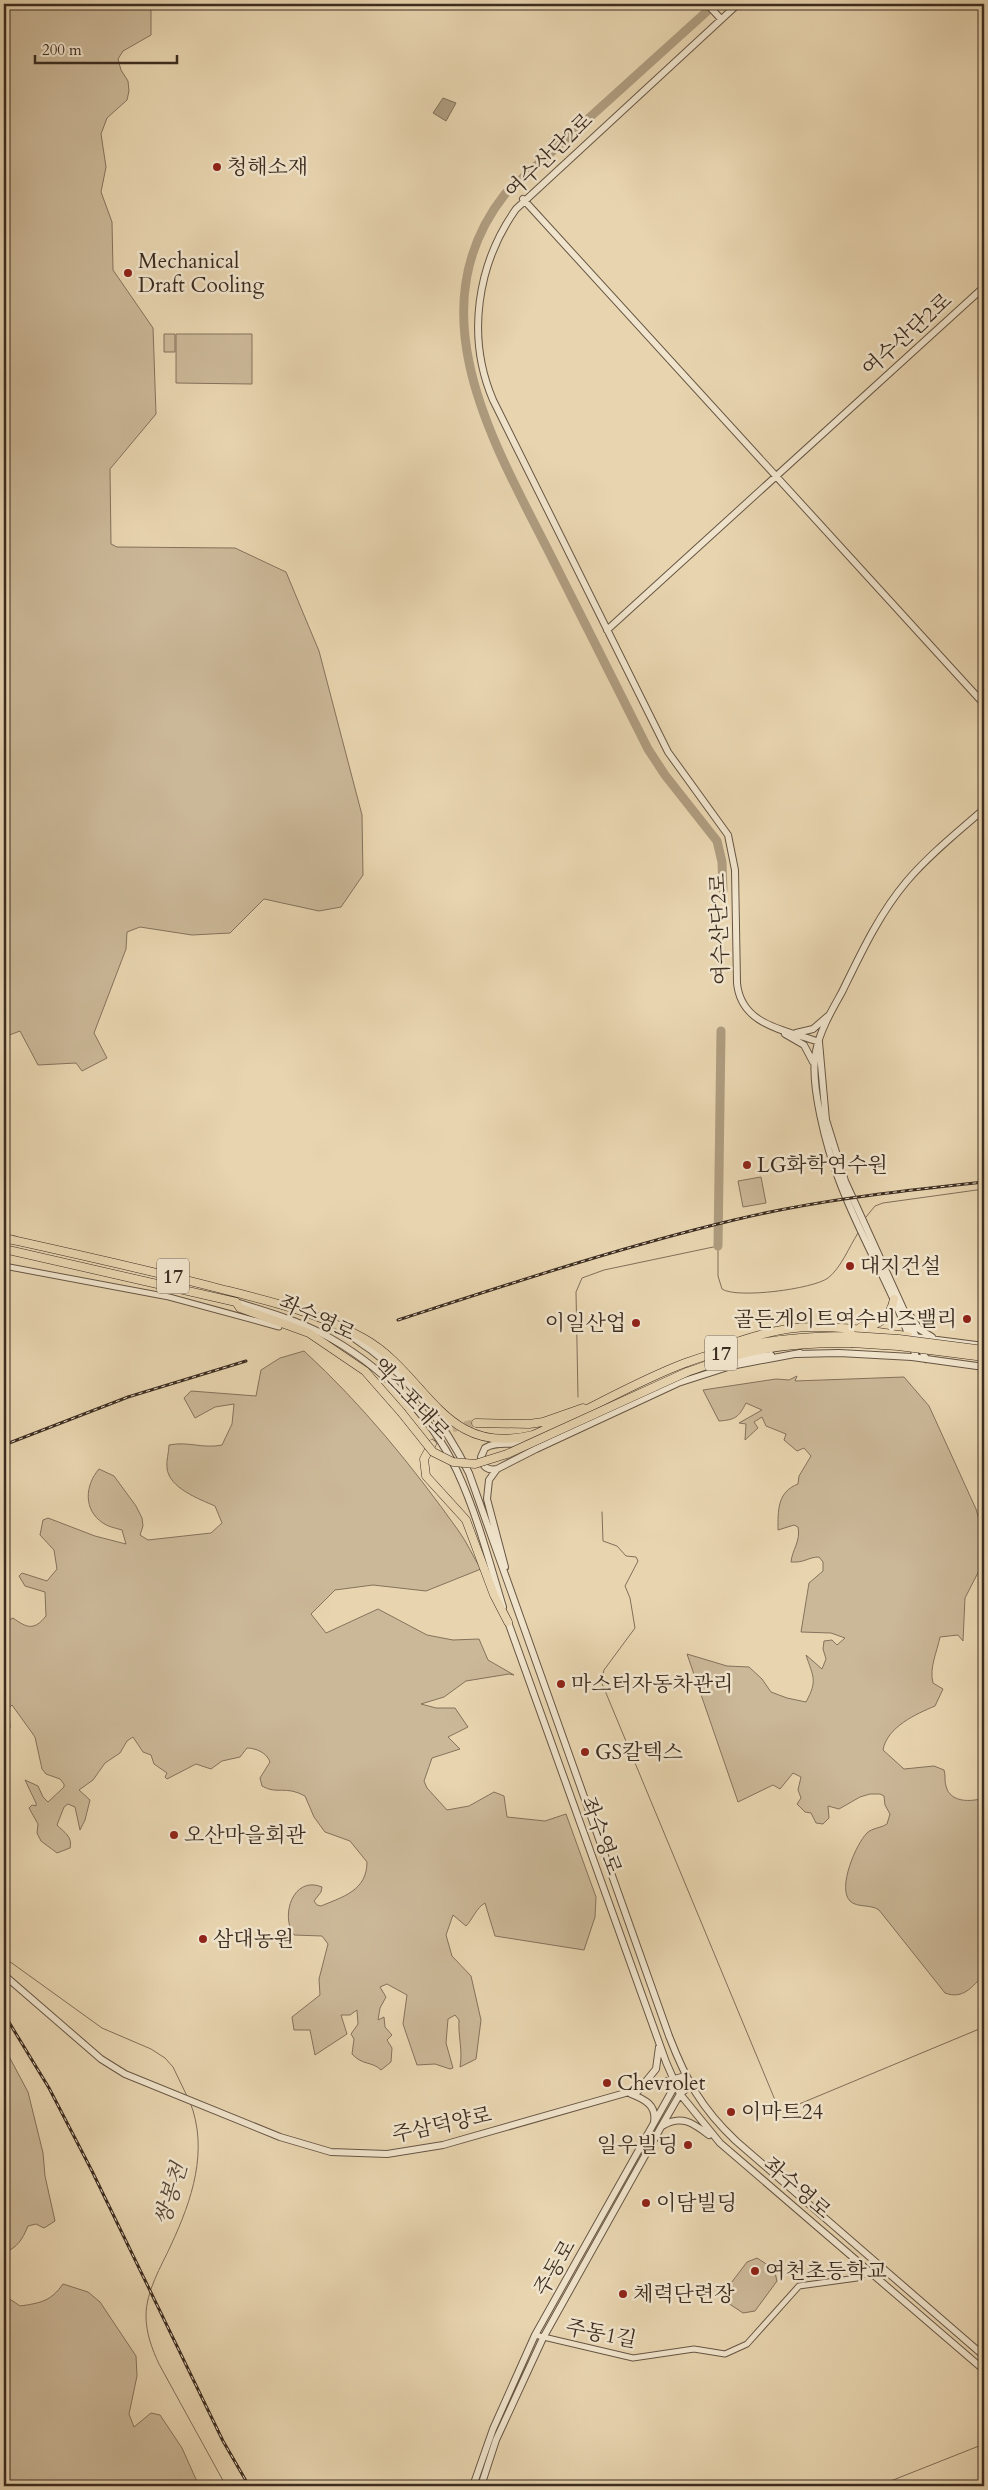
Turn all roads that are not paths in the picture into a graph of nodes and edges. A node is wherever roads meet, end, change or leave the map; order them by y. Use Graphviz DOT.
graph roads {
  1 [pos="707,4"];
  2 [pos="738,4"];
  3 [pos="721,19"];
  4 [pos="524,199"];
  5 [pos="984,287"];
  6 [pos="776,476"];
  7 [pos="607,630"];
  8 [pos="984,704"];
  9 [pos="984,809"];
  10 [pos="832,1012"];
  11 [pos="775,1028"];
  12 [pos="793,1033"];
  13 [pos="819,1042"];
  14 [pos="815,1067"];
  15 [pos="4,1238"];
  16 [pos="4,1249"];
  17 [pos="4,1266"];
  18 [pos="896,1298"];
  19 [pos="236,1302"];
  20 [pos="243,1313"];
  21 [pos="279,1327"];
  22 [pos="338,1327"];
  23 [pos="853,1336"];
  24 [pos="912,1337"];
  25 [pos="938,1340"];
  26 [pos="984,1346"];
  27 [pos="984,1350"];
  28 [pos="800,1354"];
  29 [pos="916,1357"];
  30 [pos="984,1357"];
  31 [pos="926,1359"];
  32 [pos="715,1363"];
  33 [pos="984,1367"];
  34 [pos="597,1404"];
  35 [pos="476,1423"];
  36 [pos="533,1435"];
  37 [pos="432,1444"];
  38 [pos="497,1470"];
  39 [pos="505,1578"];
  40 [pos="508,1622"];
  41 [pos="4,1976"];
  42 [pos="659,2042"];
  43 [pos="685,2076"];
  44 [pos="674,2082"];
  45 [pos="690,2086"];
  46 [pos="634,2092"];
  47 [pos="680,2094"];
  48 [pos="661,2127"];
  49 [pos="651,2131"];
  50 [pos="720,2142"];
  51 [pos="868,2272"];
  52 [pos="535,2335"];
  53 [pos="543,2338"];
  54 [pos="984,2356"];
  55 [pos="984,2370"];
  56 [pos="474,2486"];
  57 [pos="481,2486"];
  1 -- 3 [label="street"];
  2 -- 3 [label="street, 여수산단2로"];
  3 -- 4 [label="street, 여수산단2로"];
  4 -- 6 [label="street"];
  4 -- 7 [label="street, 여수산단2로"];
  5 -- 6 [label="street, 여수산단2로"];
  6 -- 7 [label="street, 여수산단2로"];
  6 -- 8 [label="street"];
  7 -- 11 [label="street, 여수산단2로"];
  9 -- 10 [label="street"];
  10 -- 12 [label="street"];
  10 -- 13 [label="street"];
  11 -- 12 [label="street, 여수산단2로"];
  11 -- 14 [label="street"];
  12 -- 13 [label="street, 여수산단2로"];
  13 -- 14 [label="street"];
  13 -- 18 [label="street"];
  14 -- 18 [label="street"];
  15 -- 22 [label="highway, 엑스포대로 / 17"];
  16 -- 19 [label="highway, 엑스포대로 / 17"];
  17 -- 20 [label="street"];
  18 -- 23 [label="highway"];
  18 -- 24 [label="street"];
  18 -- 25 [label="street"];
  19 -- 20 [label="highway, 엑스포대로 / 17"];
  19 -- 40 [label="street, 좌수영로"];
  20 -- 21 [label="street"];
  20 -- 32 [label="highway, 엑스포대로 / 17, bridge"];
  22 -- 36 [label="highway, 엑스포대로 / 17"];
  22 -- 39 [label="street, 좌수영로"];
  23 -- 24 [label="highway"];
  23 -- 27 [label="highway, 17, bridge"];
  23 -- 30 [label="highway, 17, bridge"];
  23 -- 32 [label="highway, 엑스포대로 / 17"];
  23 -- 34 [label="highway, 엑스포대로 / 17"];
  24 -- 25 [label="street"];
  24 -- 29 [label="street"];
  24 -- 31 [label="street"];
  25 -- 26 [label="street"];
  28 -- 29 [label="street"];
  28 -- 32 [label="street"];
  28 -- 38 [label="street"];
  29 -- 31 [label="street"];
  31 -- 33 [label="street"];
  34 -- 35 [label="highway"];
  34 -- 36 [label="highway, 엑스포대로 / 17"];
  36 -- 38 [label="street"];
  37 -- 40 [label="highway"];
  38 -- 39 [label="street"];
  39 -- 43 [label="street, 좌수영로"];
  40 -- 42 [label="street, 좌수영로"];
  41 -- 46 [label="street, 주삼덕양로"];
  42 -- 44 [label="street, 좌수영로"];
  42 -- 46 [label="street"];
  43 -- 44 [label="street, 주동로"];
  43 -- 45 [label="street, 좌수영로"];
  44 -- 46 [label="street, 주삼덕양로"];
  44 -- 47 [label="street, 좌수영로"];
  44 -- 49 [label="street, 주동로"];
  45 -- 47 [label="street, 주동로"];
  45 -- 54 [label="street, 좌수영로"];
  46 -- 49 [label="street"];
  47 -- 48 [label="street, 주동로"];
  47 -- 50 [label="street, 좌수영로"];
  48 -- 50 [label="street"];
  48 -- 53 [label="street, 주동로"];
  49 -- 52 [label="street, 주동로"];
  50 -- 51 [label="street, 좌수영로"];
  51 -- 53 [label="street, 주동1길"];
  51 -- 55 [label="street, 좌수영로"];
  52 -- 53 [label="street, 주동1길"];
  52 -- 56 [label="street, 주동로"];
  53 -- 57 [label="street, 주동로"];
}
